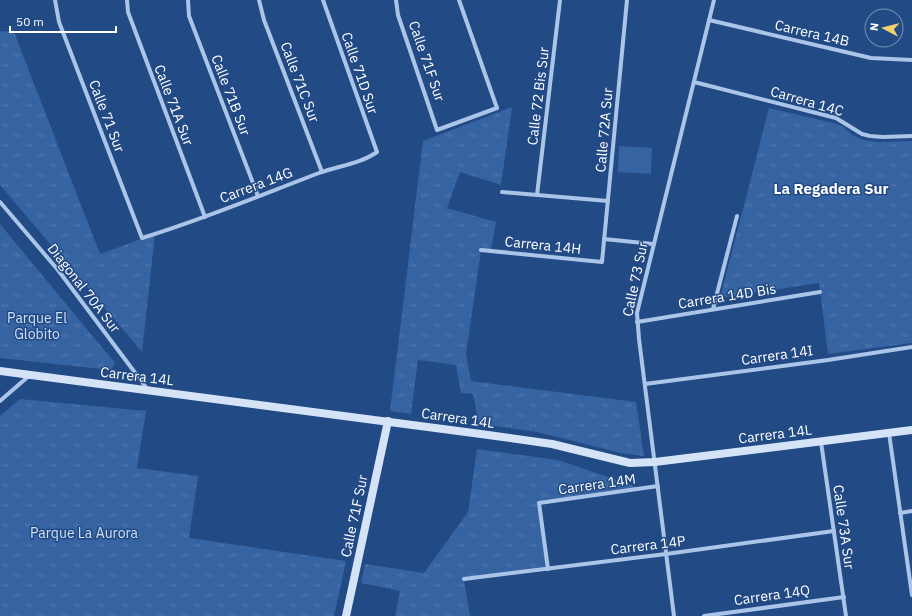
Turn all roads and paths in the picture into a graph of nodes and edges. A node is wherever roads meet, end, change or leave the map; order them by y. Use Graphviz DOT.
graph roads {
  1 [pos="55,0"];
  2 [pos="128,0"];
  3 [pos="188,0"];
  4 [pos="259,0"];
  5 [pos="323,0"];
  6 [pos="396,0"];
  7 [pos="459,0"];
  8 [pos="560,0"];
  9 [pos="627,0"];
  10 [pos="714,0"];
  11 [pos="709,20"];
  12 [pos="912,60"];
  13 [pos="694,82"];
  14 [pos="912,136"];
  15 [pos="377,152"];
  16 [pos="322,172"];
  17 [pos="502,192"];
  18 [pos="537,195"];
  19 [pos="258,196"];
  20 [pos="0,202"];
  21 [pos="608,202"];
  22 [pos="736,216"];
  23 [pos="204,217"];
  24 [pos="142,238"];
  25 [pos="604,239"];
  26 [pos="654,244"];
  27 [pos="481,250"];
  28 [pos="602,262"];
  29 [pos="820,292"];
  30 [pos="713,309"];
  31 [pos="637,322"];
  32 [pos="912,347"];
  33 [pos="0,371"];
  34 [pos="30,375"];
  35 [pos="645,384"];
  36 [pos="148,390"];
  37 [pos="0,401"];
  38 [pos="388,422"];
  39 [pos="912,430"];
  40 [pos="889,433"];
  41 [pos="821,442"];
  42 [pos="655,462"];
  43 [pos="658,486"];
  44 [pos="912,511"];
  45 [pos="900,513"];
  46 [pos="834,531"];
  47 [pos="666,554"];
  48 [pos="548,569"];
  49 [pos="464,579"];
  50 [pos="912,596"];
  51 [pos="844,597"];
  52 [pos="346,616"];
  53 [pos="674,616"];
  54 [pos="704,616"];
  55 [pos="846,616"];
  1 -- 24 [label="street, Calle 71 Sur"];
  2 -- 23 [label="street, Calle 71A Sur"];
  3 -- 19 [label="street, Calle 71B Sur"];
  4 -- 16 [label="street, Calle 71C Sur"];
  5 -- 15 [label="street, Calle 71D Sur"];
  6 -- 7 [label="street, Calle 71F Sur"];
  8 -- 18 [label="street, Calle 72 Bis Sur"];
  9 -- 21 [label="street, Calle 72A Sur"];
  10 -- 11 [label="street, Calle 73 Sur"];
  11 -- 12 [label="street, Carrera 14B"];
  11 -- 13 [label="street, Calle 73 Sur"];
  13 -- 14 [label="street, Carrera 14C"];
  13 -- 26 [label="street, Calle 73 Sur"];
  15 -- 16 [label="street, Carrera 14G"];
  16 -- 19 [label="street, Carrera 14G"];
  17 -- 18 [label="street"];
  18 -- 21 [label="street"];
  19 -- 23 [label="street, Carrera 14G"];
  20 -- 36 [label="street, Diagonal 70A Sur"];
  21 -- 25 [label="street, Calle 72A Sur"];
  22 -- 30 [label="street"];
  23 -- 24 [label="street, Carrera 14G"];
  25 -- 26 [label="street"];
  25 -- 28 [label="street, Calle 72A Sur"];
  26 -- 31 [label="street, Calle 73 Sur"];
  27 -- 28 [label="street, Carrera 14H"];
  29 -- 30 [label="street, Carrera 14D Bis"];
  30 -- 31 [label="street, Carrera 14D Bis"];
  31 -- 35 [label="street, Calle 73 Sur"];
  32 -- 35 [label="street, Carrera 14I"];
  33 -- 34 [label="street, Carrera 14L"];
  34 -- 36 [label="street, Carrera 14L"];
  34 -- 37 [label="street"];
  35 -- 42 [label="street, Calle 73 Sur"];
  36 -- 38 [label="street, Carrera 14L"];
  38 -- 42 [label="street, Carrera 14L"];
  38 -- 52 [label="street, Calle 71F Sur"];
  39 -- 40 [label="street, Carrera 14L"];
  40 -- 41 [label="street, Carrera 14L"];
  40 -- 45 [label="street"];
  41 -- 42 [label="street, Carrera 14L"];
  41 -- 46 [label="street, Calle 73A Sur"];
  42 -- 43 [label="street, Calle 73 Sur"];
  43 -- 47 [label="street, Calle 73 Sur"];
  43 -- 48 [label="street, Carrera 14M"];
  44 -- 45 [label="street"];
  45 -- 50 [label="street"];
  46 -- 47 [label="street, Carrera 14P"];
  46 -- 51 [label="street, Calle 73A Sur"];
  47 -- 48 [label="street, Carrera 14P"];
  47 -- 53 [label="street, Calle 73 Sur"];
  48 -- 49 [label="street, Carrera 14P"];
  51 -- 54 [label="street, Carrera 14Q"];
  51 -- 55 [label="street, Calle 73A Sur"];
}
